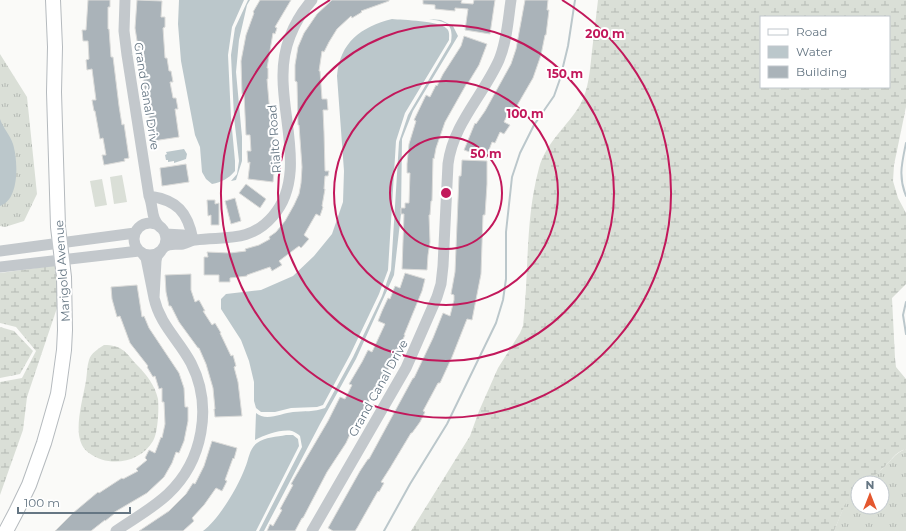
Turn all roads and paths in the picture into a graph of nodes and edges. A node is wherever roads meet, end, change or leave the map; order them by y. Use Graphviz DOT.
graph roads {
  1 [pos="53,0"];
  2 [pos="125,0"];
  3 [pos="312,0"];
  4 [pos="511,0"];
  5 [pos="149,196"];
  6 [pos="138,230"];
  7 [pos="163,231"];
  8 [pos="193,240"];
  9 [pos="60,243"];
  10 [pos="162,249"];
  11 [pos="0,251"];
  12 [pos="141,252"];
  13 [pos="63,259"];
  14 [pos="0,267"];
  15 [pos="154,298"];
  16 [pos="6,531"];
  17 [pos="116,531"];
  18 [pos="312,531"];
  1 -- 9 [label="main road, Marigold Avenue"];
  2 -- 5 [label="street, Grand Canal Drive"];
  3 -- 8 [label="street, Rialto Road"];
  4 -- 18 [label="street, Grand Canal Drive"];
  5 -- 6 [label="street, Grand Canal Drive"];
  5 -- 7 [label="street, Grand Canal Drive"];
  5 -- 8 [label="street"];
  6 -- 7 [label="street"];
  6 -- 9 [label="street"];
  6 -- 12 [label="street"];
  7 -- 8 [label="street, Rialto Road"];
  7 -- 10 [label="street"];
  8 -- 10 [label="street, Rialto Road"];
  9 -- 11 [label="street"];
  9 -- 13 [label="main road, Marigold Avenue"];
  10 -- 12 [label="street"];
  10 -- 15 [label="street"];
  12 -- 13 [label="street"];
  12 -- 15 [label="street"];
  13 -- 14 [label="street"];
  13 -- 16 [label="main road, Marigold Avenue"];
  15 -- 17 [label="street"];
}
